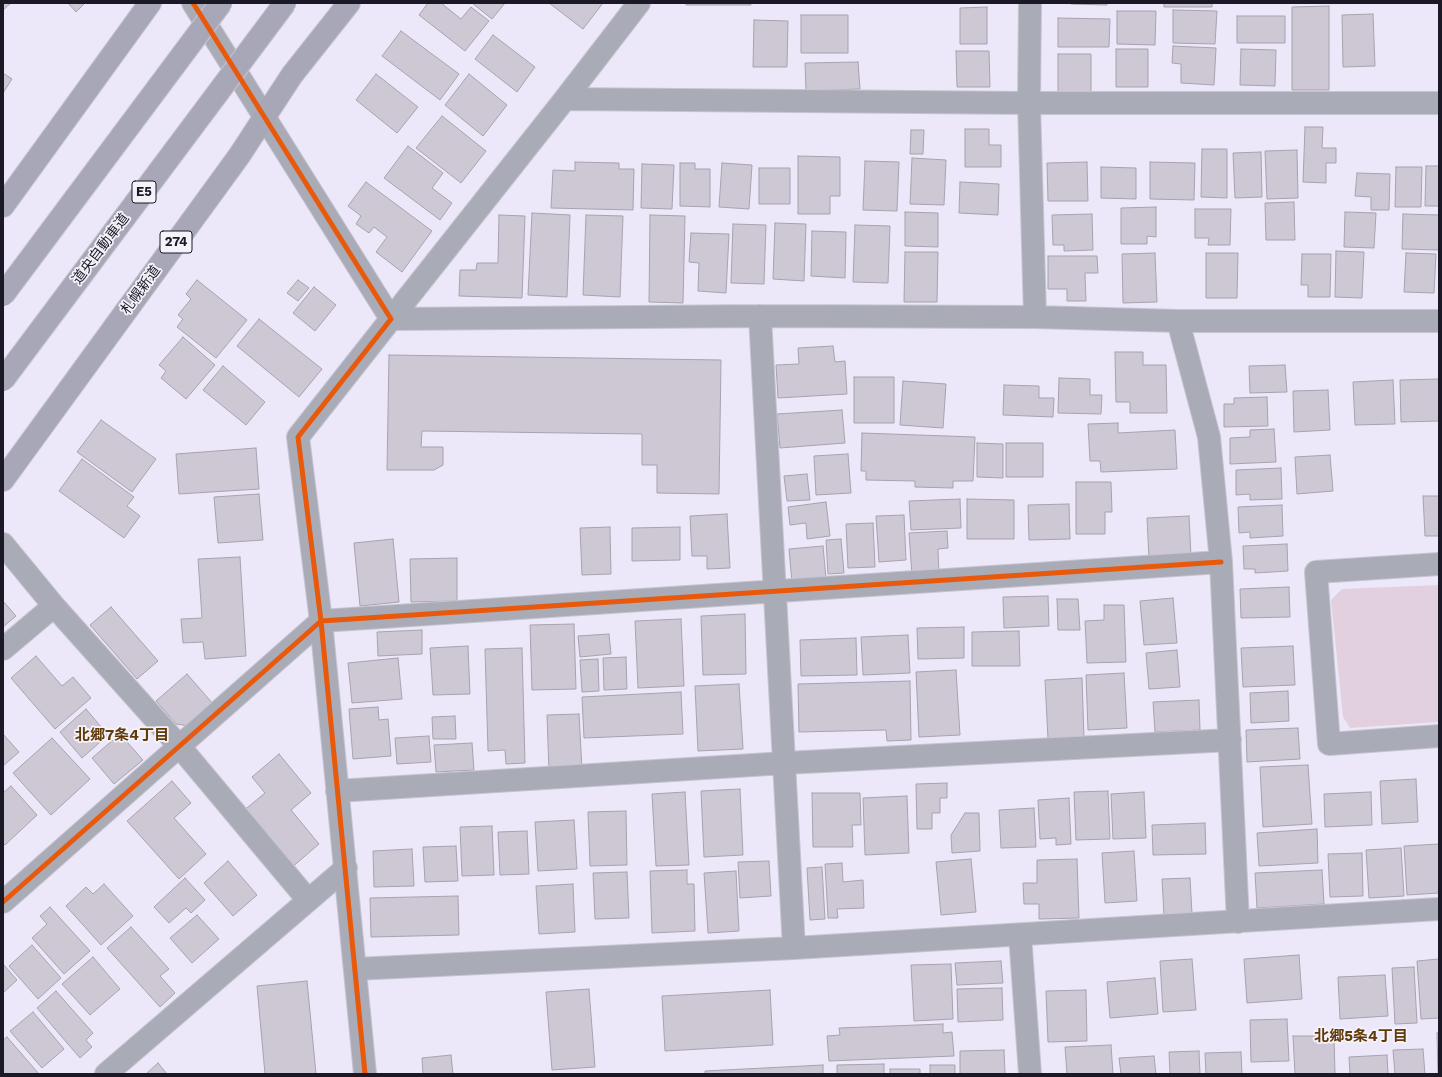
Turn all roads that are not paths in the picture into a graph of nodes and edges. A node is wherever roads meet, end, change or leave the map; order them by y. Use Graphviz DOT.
graph roads {
  1 [pos="150,3"];
  2 [pos="193,3"];
  3 [pos="221,3"];
  4 [pos="285,3"];
  5 [pos="349,3"];
  6 [pos="639,3"];
  7 [pos="1030,3"];
  8 [pos="565,99"];
  9 [pos="1029,103"];
  10 [pos="1439,103"];
  11 [pos="264,117"];
  12 [pos="3,206"];
  13 [pos="3,295"];
  14 [pos="760,316"];
  15 [pos="1035,317"];
  16 [pos="390,319"];
  17 [pos="1178,321"];
  18 [pos="1439,321"];
  19 [pos="3,380"];
  20 [pos="3,480"];
  21 [pos="3,544"];
  22 [pos="1221,562"];
  23 [pos="1439,564"];
  24 [pos="775,592"];
  25 [pos="54,606"];
  26 [pos="321,620"];
  27 [pos="3,649"];
  28 [pos="1439,736"];
  29 [pos="1230,740"];
  30 [pos="180,747"];
  31 [pos="785,763"];
  32 [pos="337,791"];
  33 [pos="346,868"];
  34 [pos="308,900"];
  35 [pos="3,902"];
  36 [pos="1439,909"];
  37 [pos="1238,922"];
  38 [pos="1020,935"];
  39 [pos="794,948"];
  40 [pos="355,969"];
  41 [pos="106,1074"];
  42 [pos="365,1074"];
  43 [pos="1030,1074"];
  1 -- 12 [label="highway"];
  2 -- 11 [label="street"];
  3 -- 13 [label="highway, bridge"];
  4 -- 19 [label="highway, 道央自動車道 / E5, bridge"];
  5 -- 11 [label="highway, 札幌新道 / 274"];
  6 -- 8 [label="street"];
  7 -- 9 [label="street"];
  8 -- 9 [label="street"];
  8 -- 16 [label="street"];
  9 -- 10 [label="street"];
  9 -- 15 [label="street"];
  11 -- 16 [label="street"];
  11 -- 20 [label="highway, 札幌新道 / 274"];
  14 -- 15 [label="street"];
  14 -- 16 [label="street"];
  14 -- 24 [label="street"];
  15 -- 17 [label="street"];
  16 -- 26 [label="street"];
  17 -- 18 [label="street"];
  17 -- 22 [label="street"];
  21 -- 25 [label="street"];
  22 -- 24 [label="street"];
  22 -- 29 [label="street"];
  23 -- 28 [label="street"];
  24 -- 26 [label="street"];
  24 -- 31 [label="street"];
  25 -- 27 [label="street"];
  25 -- 30 [label="street"];
  26 -- 30 [label="street"];
  26 -- 32 [label="street"];
  29 -- 31 [label="street"];
  29 -- 37 [label="street"];
  30 -- 34 [label="street"];
  30 -- 35 [label="street"];
  31 -- 32 [label="street"];
  31 -- 39 [label="street"];
  32 -- 33 [label="street"];
  33 -- 34 [label="street"];
  33 -- 40 [label="street"];
  34 -- 41 [label="street"];
  36 -- 37 [label="street"];
  37 -- 38 [label="street"];
  38 -- 39 [label="street"];
  38 -- 43 [label="street"];
  39 -- 40 [label="street"];
  40 -- 42 [label="street"];
}
